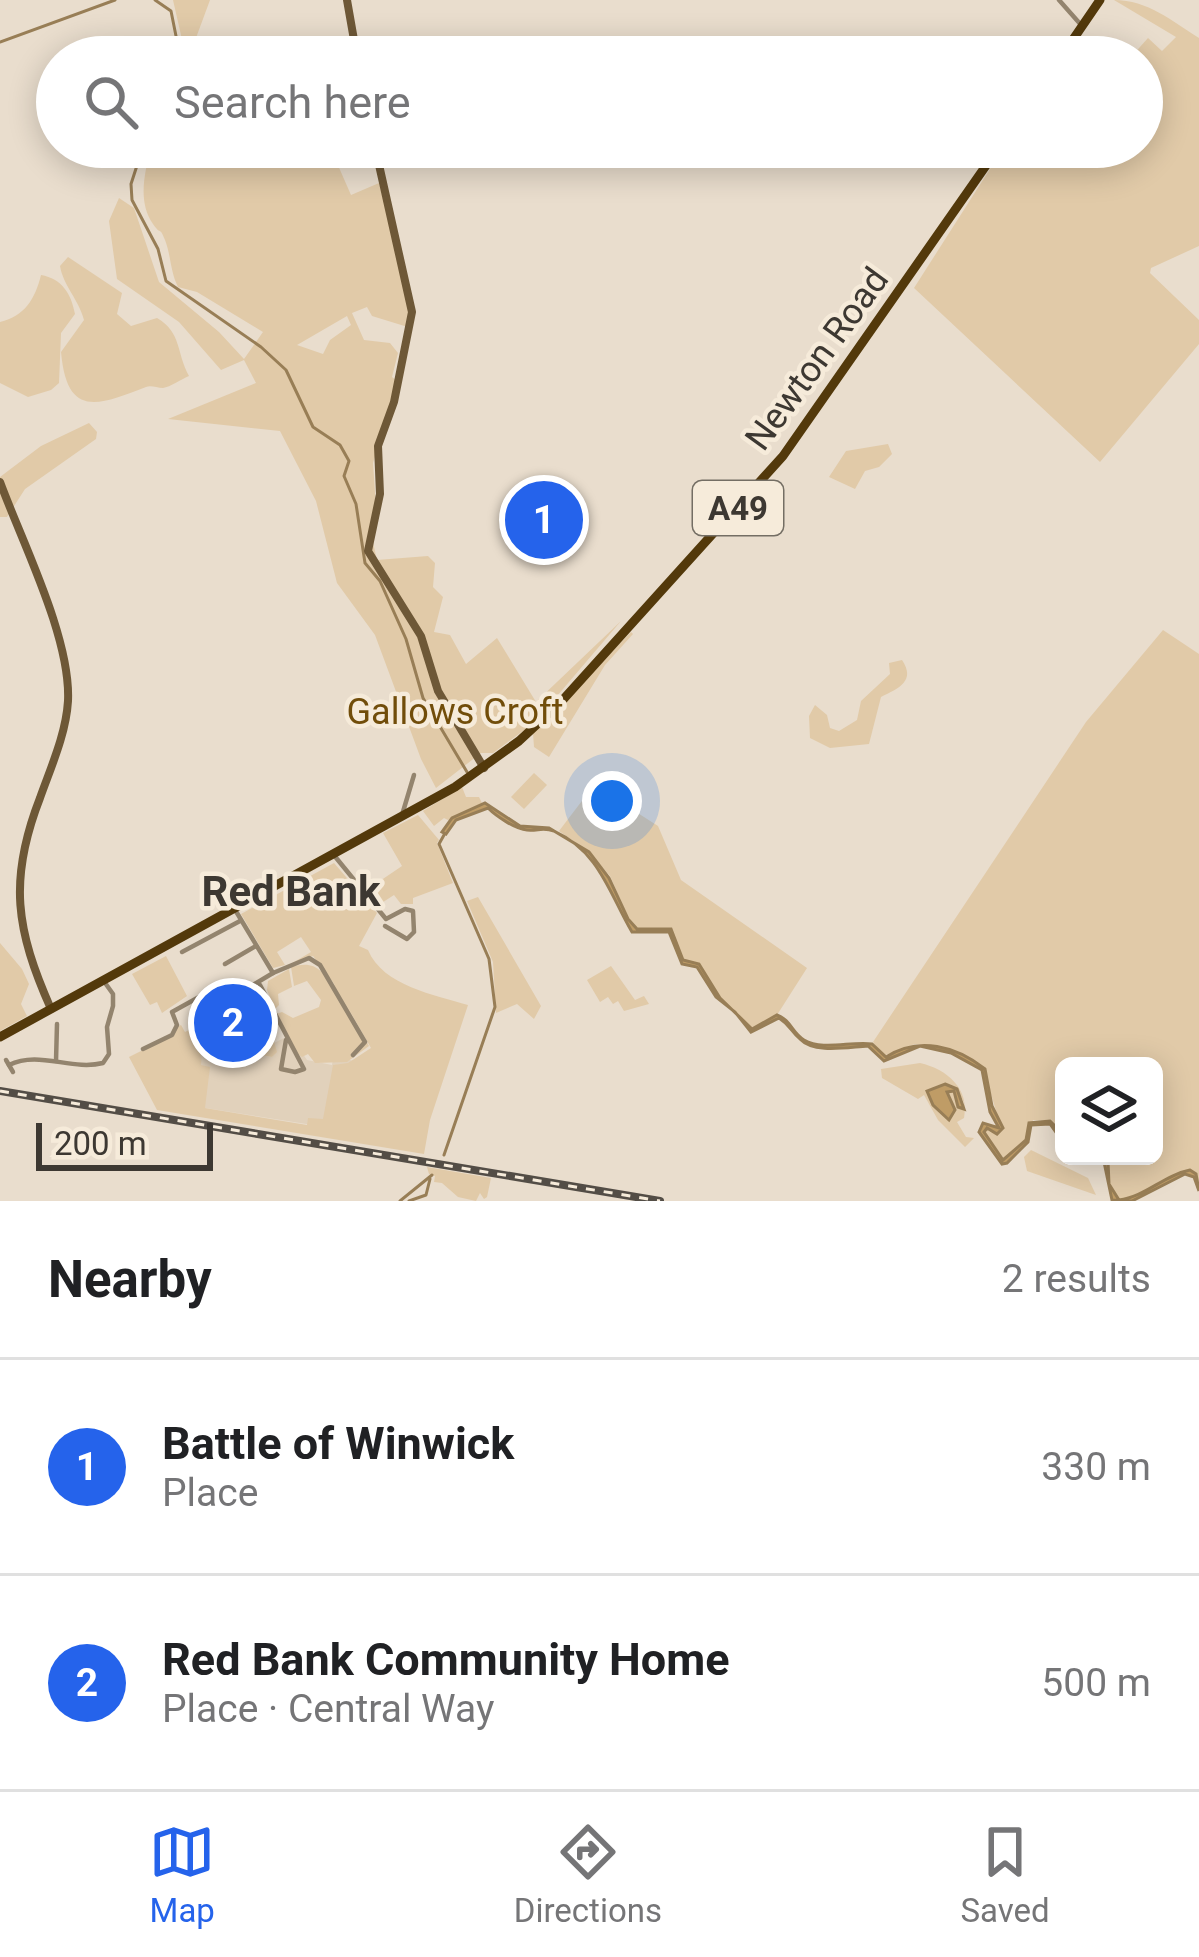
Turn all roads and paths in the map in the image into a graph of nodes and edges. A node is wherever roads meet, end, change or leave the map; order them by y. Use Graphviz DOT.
graph roads {
  1 [pos="347,0"];
  2 [pos="1059,0"];
  3 [pos="1100,0"];
  4 [pos="1082,26"];
  5 [pos="353,36"];
  6 [pos="1075,36"];
  7 [pos="380,168"];
  8 [pos="984,168"];
  9 [pos="0,482"];
  10 [pos="484,768"];
  11 [pos="414,775"];
  12 [pos="402,816"];
  13 [pos="333,854"];
  14 [pos="234,908"];
  15 [pos="240,921"];
  16 [pos="385,926"];
  17 [pos="256,946"];
  18 [pos="182,952"];
  19 [pos="225,964"];
  20 [pos="274,973"];
  21 [pos="103,980"];
  22 [pos="260,985"];
  23 [pos="55,1007"];
  24 [pos="57,1024"];
  25 [pos="0,1037"];
  26 [pos="286,1040"];
  27 [pos="143,1049"];
  28 [pos="353,1055"];
  29 [pos="56,1063"];
  30 [pos="103,1063"];
  31 [pos="9,1066"];
  32 [pos="109,1072"];
  1 -- 5 [label="street"];
  2 -- 4 [label="street"];
  3 -- 4 [label="main road"];
  4 -- 6 [label="main road"];
  7 -- 10 [label="street"];
  8 -- 10 [label="main road, Newton Road / A49"];
  9 -- 23 [label="street"];
  10 -- 12 [label="main road, Newton Road / A49"];
  11 -- 12 [label="street"];
  12 -- 13 [label="main road, A49"];
  13 -- 14 [label="main road, A49"];
  13 -- 16 [label="street"];
  14 -- 15 [label="street"];
  14 -- 21 [label="main road, A49"];
  15 -- 17 [label="street"];
  15 -- 18 [label="street"];
  17 -- 19 [label="street"];
  17 -- 20 [label="street"];
  20 -- 22 [label="street"];
  20 -- 28 [label="street"];
  21 -- 23 [label="main road, A49"];
  21 -- 30 [label="street"];
  22 -- 26 [label="street"];
  22 -- 27 [label="street"];
  23 -- 25 [label="main road, A49"];
  24 -- 29 [label="street"];
  26 -- 26 [label="street"];
  29 -- 30 [label="street"];
  29 -- 31 [label="street"];
  30 -- 32 [label="street"];
}
